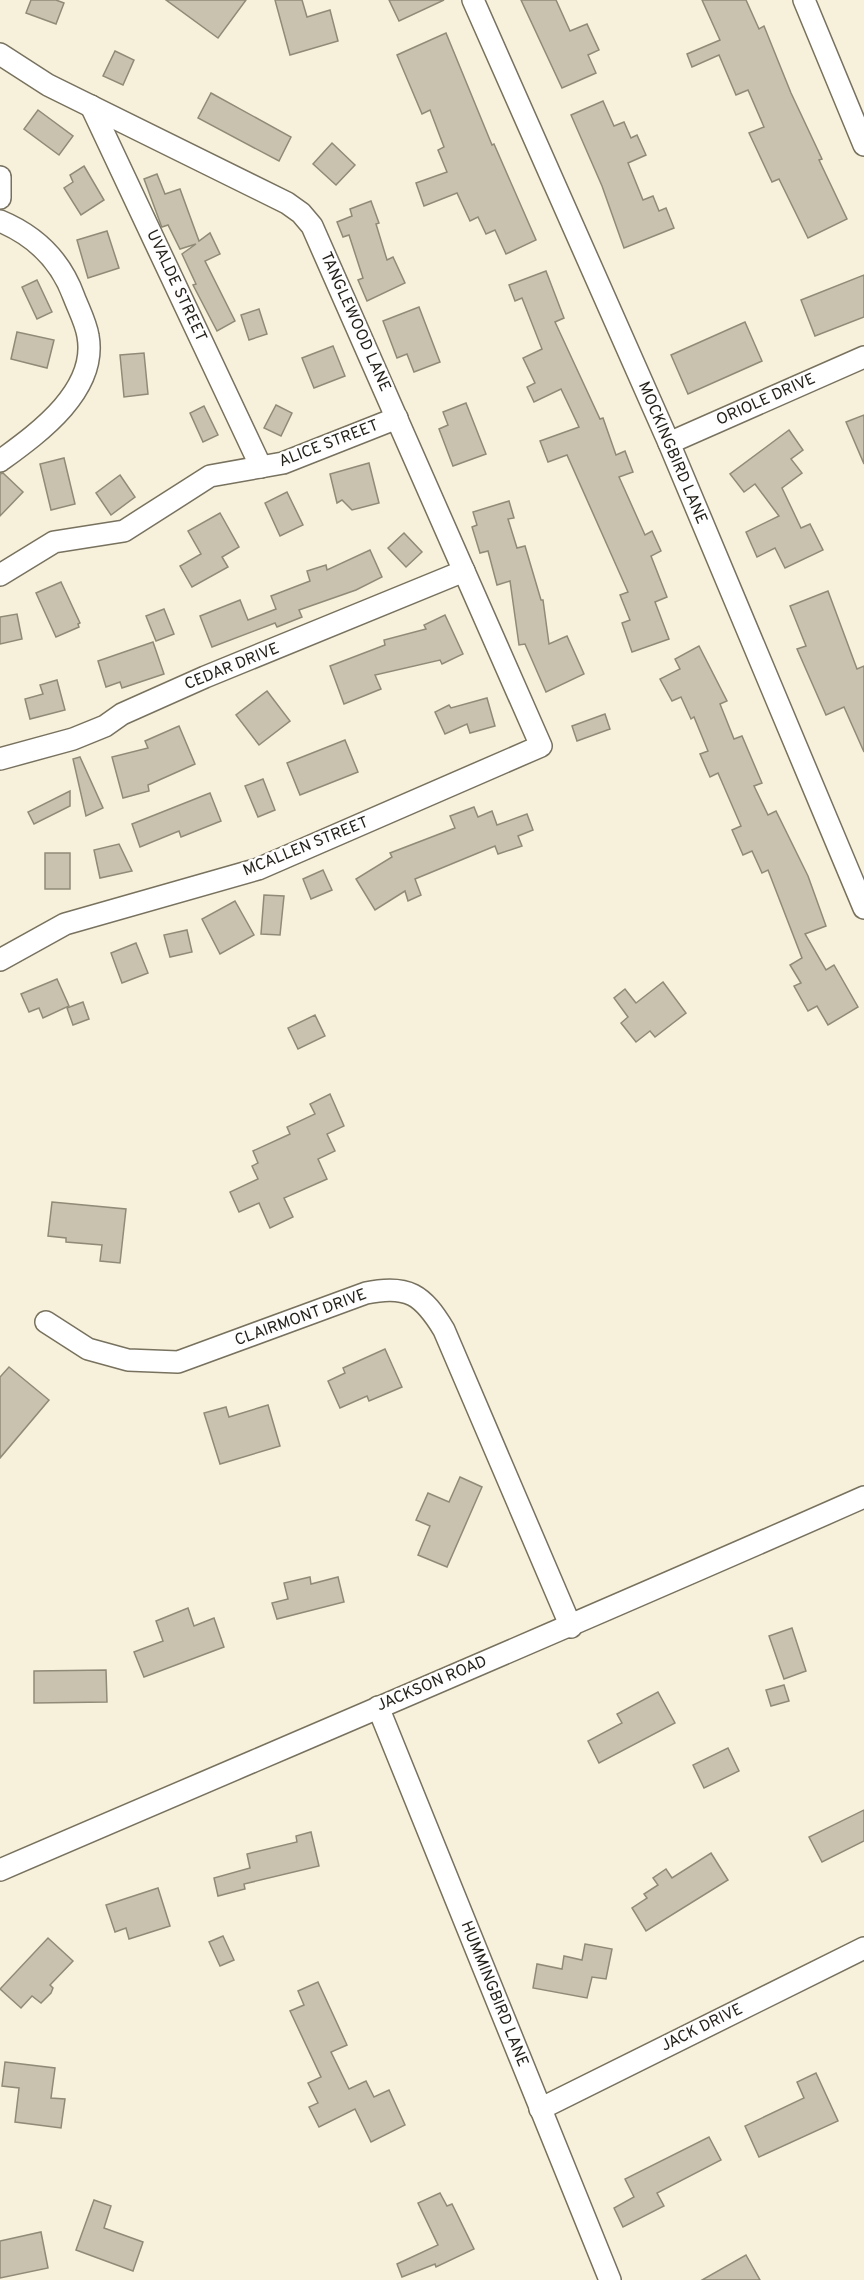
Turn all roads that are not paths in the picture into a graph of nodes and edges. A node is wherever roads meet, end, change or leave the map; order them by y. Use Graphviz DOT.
graph roads {
  1 [pos="473,0"];
  2 [pos="804,0"];
  3 [pos="0,54"];
  4 [pos="91,106"];
  5 [pos="864,145"];
  6 [pos="0,177"];
  7 [pos="0,198"];
  8 [pos="0,208"];
  9 [pos="0,221"];
  10 [pos="864,357"];
  11 [pos="397,418"];
  12 [pos="669,443"];
  13 [pos="0,461"];
  14 [pos="261,467"];
  15 [pos="464,571"];
  16 [pos="0,575"];
  17 [pos="541,746"];
  18 [pos="0,759"];
  19 [pos="864,909"];
  20 [pos="0,960"];
  21 [pos="46,1322"];
  22 [pos="864,1497"];
  23 [pos="571,1627"];
  24 [pos="378,1707"];
  25 [pos="0,1870"];
  26 [pos="864,1948"];
  27 [pos="540,2109"];
  28 [pos="610,2280"];
  1 -- 12 [label="street, MOCKINGBIRD LANE"];
  2 -- 5 [label="street"];
  3 -- 4 [label="street, TANGLEWOOD LANE"];
  4 -- 11 [label="street, TANGLEWOOD LANE"];
  4 -- 14 [label="street, UVALDE STREET"];
  6 -- 7 [label="street"];
  7 -- 8 [label="street"];
  9 -- 13 [label="street"];
  10 -- 12 [label="street, ORIOLE DRIVE"];
  11 -- 14 [label="street, ALICE STREET"];
  11 -- 15 [label="street, TANGLEWOOD LANE"];
  12 -- 19 [label="street, MOCKINGBIRD LANE"];
  14 -- 16 [label="street, ALICE STREET"];
  15 -- 17 [label="street, TANGLEWOOD LANE"];
  15 -- 18 [label="street, CEDAR DRIVE"];
  17 -- 20 [label="street, MCALLEN STREET"];
  21 -- 23 [label="street, CLAIRMONT DRIVE"];
  22 -- 23 [label="street, JACKSON ROAD"];
  23 -- 24 [label="street, JACKSON ROAD"];
  24 -- 25 [label="street, JACKSON ROAD"];
  24 -- 27 [label="street, HUMMINGBIRD LANE"];
  26 -- 27 [label="street, JACK DRIVE"];
  27 -- 28 [label="street, HUMMINGBIRD LANE"];
}
